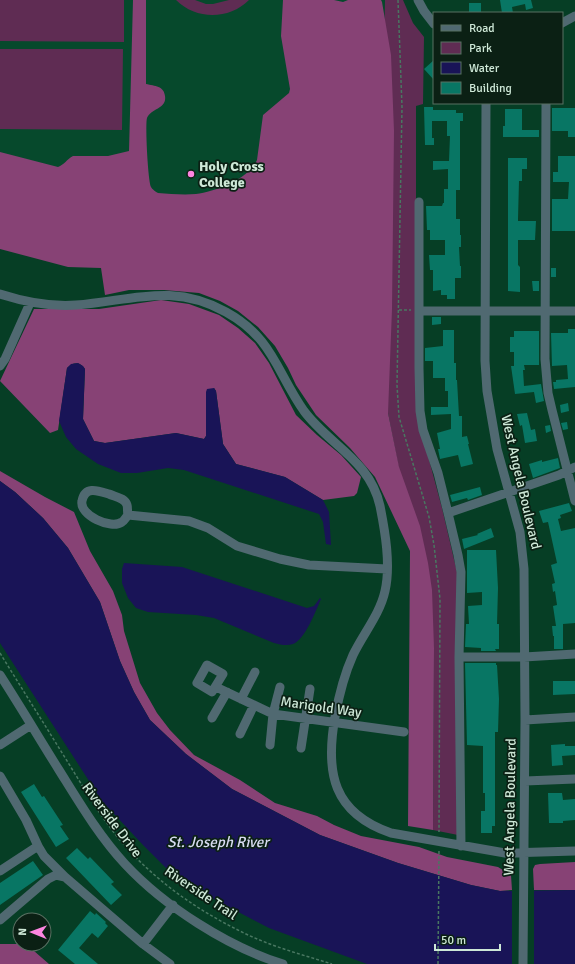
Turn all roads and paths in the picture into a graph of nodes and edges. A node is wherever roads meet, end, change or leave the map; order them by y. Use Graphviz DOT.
graph roads {
  1 [pos="418,0"];
  2 [pos="575,16"];
  3 [pos="563,22"];
  4 [pos="433,23"];
  5 [pos="486,104"];
  6 [pos="546,104"];
  7 [pos="419,202"];
  8 [pos="0,294"];
  9 [pos="30,303"];
  10 [pos="399,310"];
  11 [pos="419,311"];
  12 [pos="485,311"];
  13 [pos="545,311"];
  14 [pos="575,311"];
  15 [pos="0,366"];
  16 [pos="571,469"];
  17 [pos="509,492"];
  18 [pos="575,502"];
  19 [pos="448,513"];
  20 [pos="128,515"];
  21 [pos="387,569"];
  22 [pos="0,653"];
  23 [pos="575,654"];
  24 [pos="459,657"];
  25 [pos="524,657"];
  26 [pos="256,672"];
  27 [pos="0,674"];
  28 [pos="216,687"];
  29 [pos="280,687"];
  30 [pos="310,689"];
  31 [pos="227,692"];
  32 [pos="241,699"];
  33 [pos="254,705"];
  34 [pos="273,714"];
  35 [pos="575,717"];
  36 [pos="212,718"];
  37 [pos="306,719"];
  38 [pos="525,720"];
  39 [pos="334,723"];
  40 [pos="31,725"];
  41 [pos="404,732"];
  42 [pos="240,734"];
  43 [pos="0,745"];
  44 [pos="270,746"];
  45 [pos="301,748"];
  46 [pos="0,776"];
  47 [pos="575,779"];
  48 [pos="525,781"];
  49 [pos="38,846"];
  50 [pos="460,846"];
  51 [pos="439,848"];
  52 [pos="575,852"];
  53 [pos="524,853"];
  54 [pos="0,871"];
  55 [pos="65,877"];
  56 [pos="173,905"];
  57 [pos="0,920"];
  58 [pos="143,944"];
  59 [pos="170,964"];
  60 [pos="282,964"];
  61 [pos="332,964"];
  62 [pos="438,964"];
  63 [pos="523,964"];
  1 -- 4 [label="street"];
  2 -- 3 [label="street"];
  5 -- 12 [label="street, West Angela Boulevard"];
  6 -- 13 [label="street"];
  7 -- 11 [label="street"];
  8 -- 9 [label="street"];
  9 -- 15 [label="street"];
  9 -- 21 [label="street"];
  10 -- 11 [label="path"];
  11 -- 12 [label="street"];
  11 -- 19 [label="street"];
  12 -- 13 [label="street"];
  12 -- 17 [label="street, West Angela Boulevard"];
  13 -- 14 [label="street"];
  13 -- 16 [label="street"];
  16 -- 17 [label="street"];
  16 -- 18 [label="street"];
  17 -- 19 [label="street"];
  17 -- 25 [label="street, West Angela Boulevard"];
  19 -- 24 [label="street"];
  20 -- 20 [label="street"];
  20 -- 21 [label="street"];
  21 -- 39 [label="street"];
  22 -- 61 [label="path, Riverside Trail"];
  23 -- 25 [label="street"];
  24 -- 25 [label="street"];
  24 -- 50 [label="street"];
  25 -- 38 [label="street, West Angela Boulevard"];
  26 -- 32 [label="street"];
  27 -- 40 [label="street, Riverside Drive"];
  28 -- 31 [label="street, Marigold Way"];
  29 -- 34 [label="street"];
  30 -- 37 [label="street"];
  31 -- 32 [label="street, Marigold Way"];
  31 -- 36 [label="street"];
  32 -- 33 [label="street, Marigold Way"];
  33 -- 34 [label="street, Marigold Way"];
  33 -- 42 [label="street"];
  34 -- 37 [label="street, Marigold Way"];
  34 -- 44 [label="street"];
  35 -- 38 [label="street"];
  37 -- 39 [label="street, Marigold Way"];
  37 -- 45 [label="street"];
  38 -- 48 [label="street, West Angela Boulevard"];
  39 -- 41 [label="street, Marigold Way"];
  39 -- 50 [label="street"];
  40 -- 43 [label="street"];
  40 -- 56 [label="street, Riverside Drive"];
  46 -- 49 [label="street"];
  47 -- 48 [label="street"];
  48 -- 53 [label="street, West Angela Boulevard"];
  49 -- 54 [label="street"];
  49 -- 55 [label="street"];
  50 -- 53 [label="street"];
  51 -- 62 [label="path"];
  52 -- 53 [label="street"];
  53 -- 63 [label="street, West Angela Boulevard"];
  55 -- 57 [label="street"];
  55 -- 58 [label="street"];
  56 -- 58 [label="street"];
  56 -- 60 [label="street, Riverside Drive"];
  58 -- 59 [label="street"];
}
